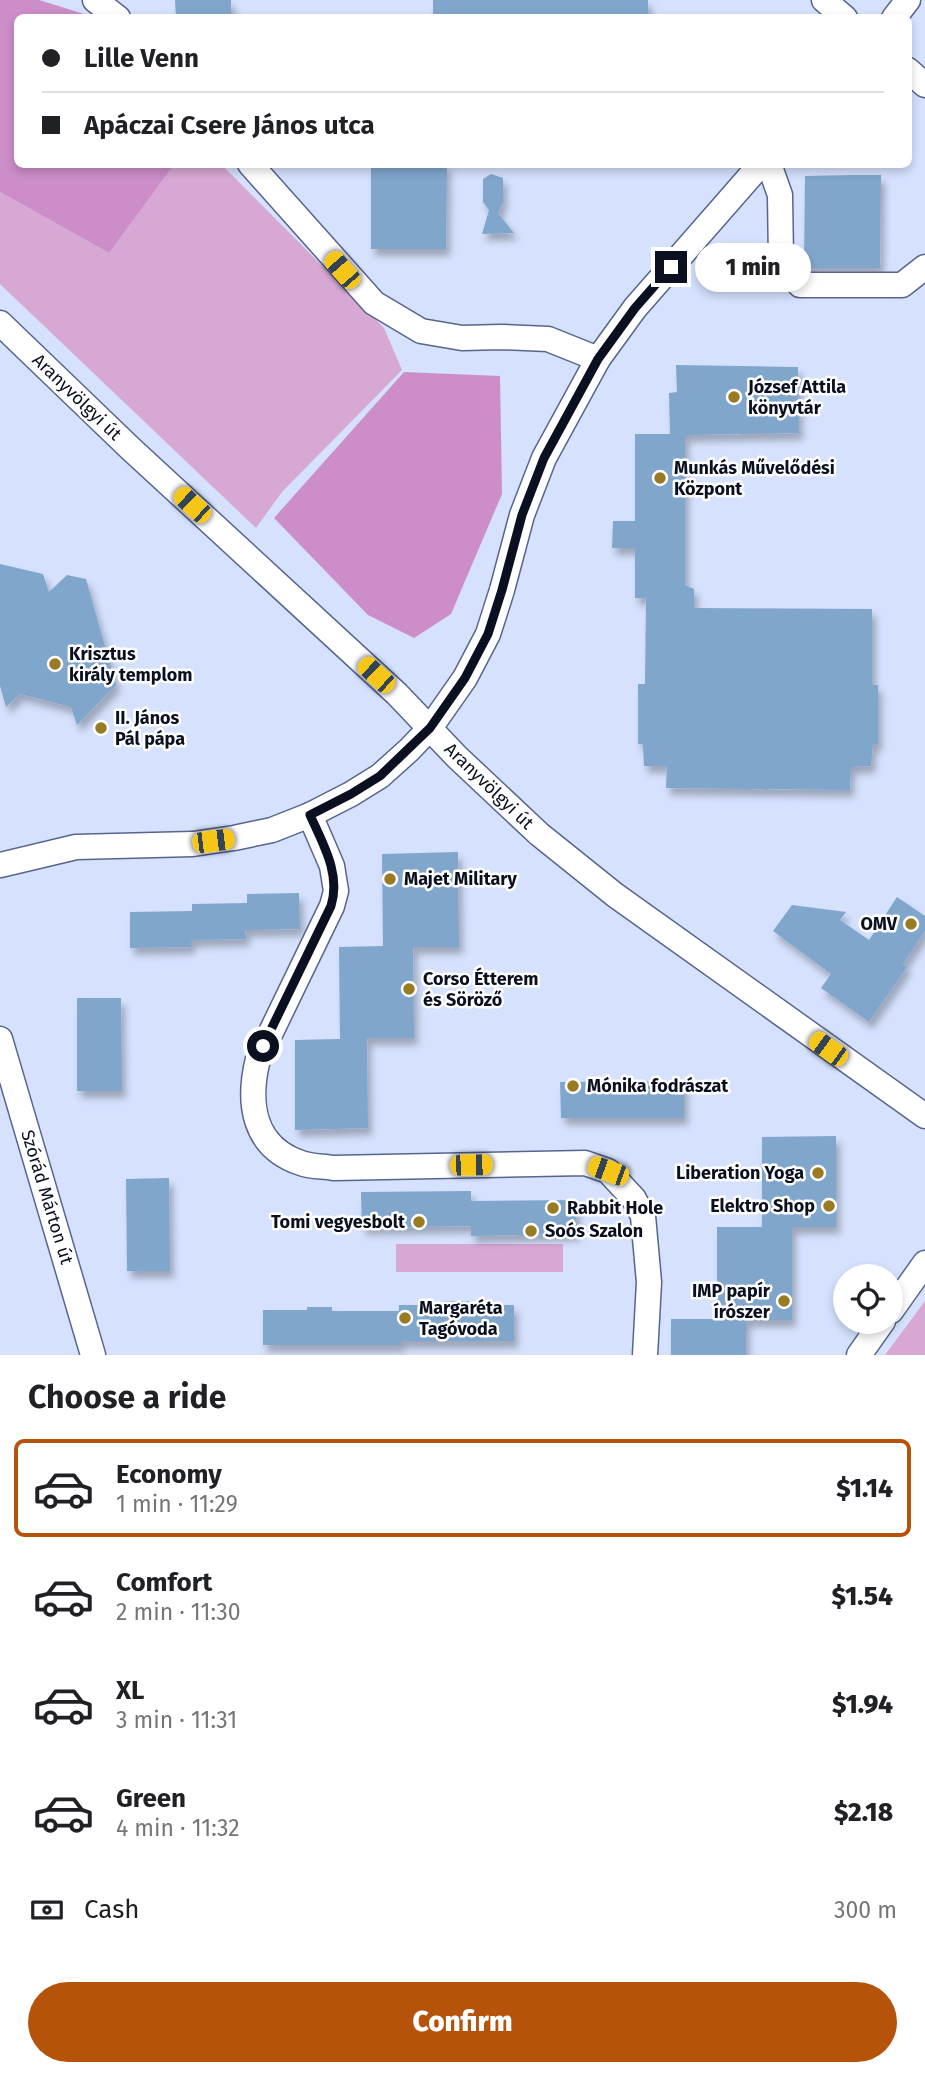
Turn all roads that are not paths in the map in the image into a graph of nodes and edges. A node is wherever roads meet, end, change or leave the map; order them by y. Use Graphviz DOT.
graph roads {
  1 [pos="95,0"];
  2 [pos="824,0"];
  3 [pos="908,0"];
  4 [pos="113,14"];
  5 [pos="840,14"];
  6 [pos="897,14"];
  7 [pos="253,168"];
  8 [pos="758,168"];
  9 [pos="770,168"];
  10 [pos="925,267"];
  11 [pos="0,323"];
  12 [pos="598,359"];
  13 [pos="430,728"];
  14 [pos="310,815"];
  15 [pos="0,865"];
  16 [pos="0,1039"];
  17 [pos="925,1116"];
  18 [pos="925,1263"];
  19 [pos="903,1294"];
  20 [pos="874,1334"];
  21 [pos="93,1355"];
  22 [pos="645,1355"];
  23 [pos="859,1355"];
  1 -- 4 [label="street"];
  2 -- 5 [label="street"];
  3 -- 6 [label="street"];
  7 -- 12 [label="street"];
  8 -- 12 [label="street"];
  9 -- 10 [label="street"];
  11 -- 13 [label="street, Aranyvölgyi út"];
  12 -- 13 [label="street"];
  13 -- 14 [label="street"];
  13 -- 17 [label="street, Aranyvölgyi út"];
  14 -- 15 [label="street"];
  14 -- 22 [label="street"];
  16 -- 21 [label="street, Szórád Márton út"];
  18 -- 19 [label="street"];
  20 -- 23 [label="street"];
}
